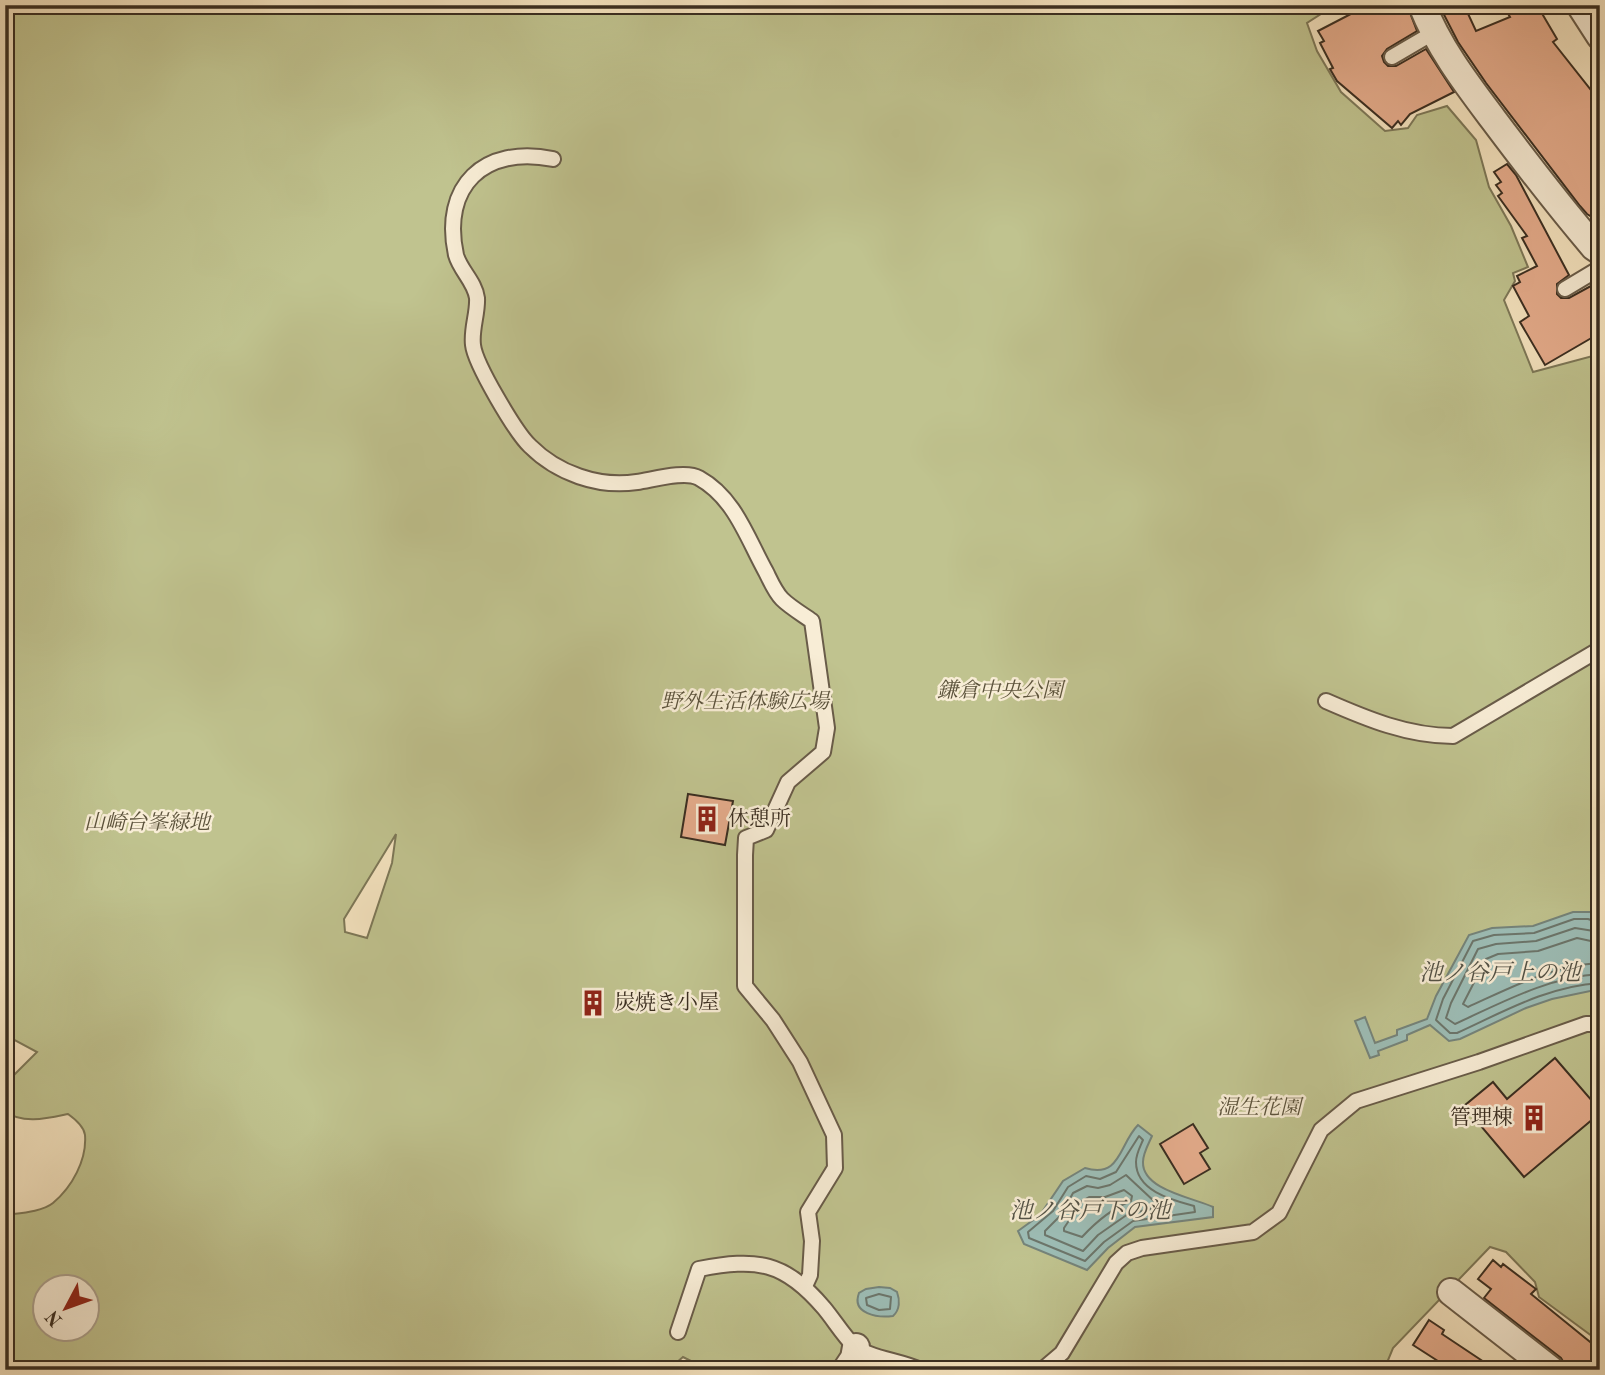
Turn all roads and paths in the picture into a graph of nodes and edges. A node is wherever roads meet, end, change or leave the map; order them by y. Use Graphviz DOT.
graph roads {
  1 [pos="1422,5"];
  2 [pos="1580,5"];
  3 [pos="1433,33"];
  4 [pos="1600,36"];
  5 [pos="1392,57"];
  6 [pos="553,159"];
  7 [pos="1600,251"];
  8 [pos="1600,268"];
  9 [pos="1565,289"];
  10 [pos="1600,649"];
  11 [pos="1326,701"];
  12 [pos="1600,1024"];
  13 [pos="804,1286"];
  14 [pos="1451,1292"];
  15 [pos="678,1332"];
  16 [pos="851,1359"];
  17 [pos="1533,1364"];
  18 [pos="920,1370"];
  19 [pos="1042,1370"];
  1 -- 3 [label="street"];
  2 -- 4 [label="street"];
  3 -- 5 [label="lane"];
  3 -- 7 [label="street"];
  6 -- 13 [label="lane"];
  8 -- 9 [label="lane"];
  10 -- 11 [label="lane"];
  12 -- 19 [label="lane"];
  13 -- 15 [label="lane"];
  13 -- 16 [label="lane"];
  14 -- 17 [label="street"];
  16 -- 18 [label="lane"];
}
